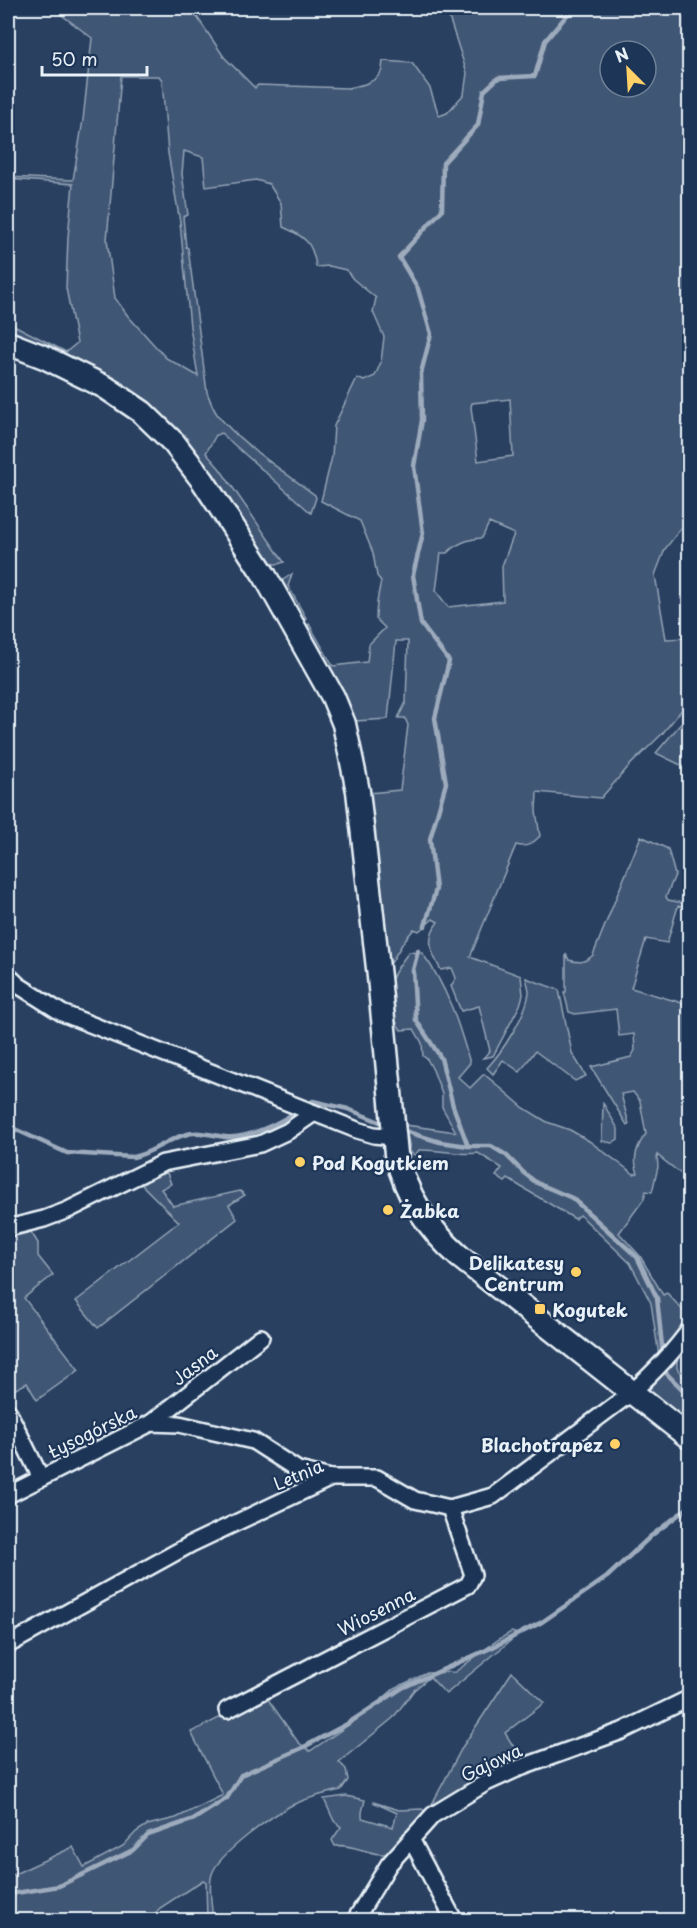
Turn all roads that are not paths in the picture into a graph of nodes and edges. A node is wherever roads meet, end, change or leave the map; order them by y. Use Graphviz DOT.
graph roads {
  1 [pos="8,343"];
  2 [pos="8,975"];
  3 [pos="310,1112"];
  4 [pos="393,1135"];
  5 [pos="8,1228"];
  6 [pos="690,1329"];
  7 [pos="261,1337"];
  8 [pos="631,1393"];
  9 [pos="8,1411"];
  10 [pos="151,1423"];
  11 [pos="690,1438"];
  12 [pos="41,1478"];
  13 [pos="331,1479"];
  14 [pos="8,1495"];
  15 [pos="450,1508"];
  16 [pos="8,1646"];
  17 [pos="690,1698"];
  18 [pos="227,1710"];
  19 [pos="411,1839"];
  20 [pos="355,1920"];
  21 [pos="454,1920"];
  1 -- 4 [label="main road"];
  2 -- 3 [label="street"];
  3 -- 4 [label="street"];
  3 -- 5 [label="street"];
  4 -- 8 [label="main road"];
  6 -- 8 [label="street, Letnia"];
  7 -- 10 [label="street, Jasna"];
  8 -- 11 [label="main road"];
  8 -- 15 [label="street, Letnia"];
  9 -- 12 [label="street"];
  10 -- 12 [label="street, Łysogórska"];
  10 -- 13 [label="street, Łysogórska"];
  12 -- 14 [label="street, Łysogórska"];
  13 -- 15 [label="street, Letnia"];
  13 -- 16 [label="street, Letnia"];
  15 -- 18 [label="street, Wiosenna"];
  17 -- 19 [label="street, Gajowa"];
  19 -- 20 [label="street, Gajowa"];
  19 -- 21 [label="street"];
}
